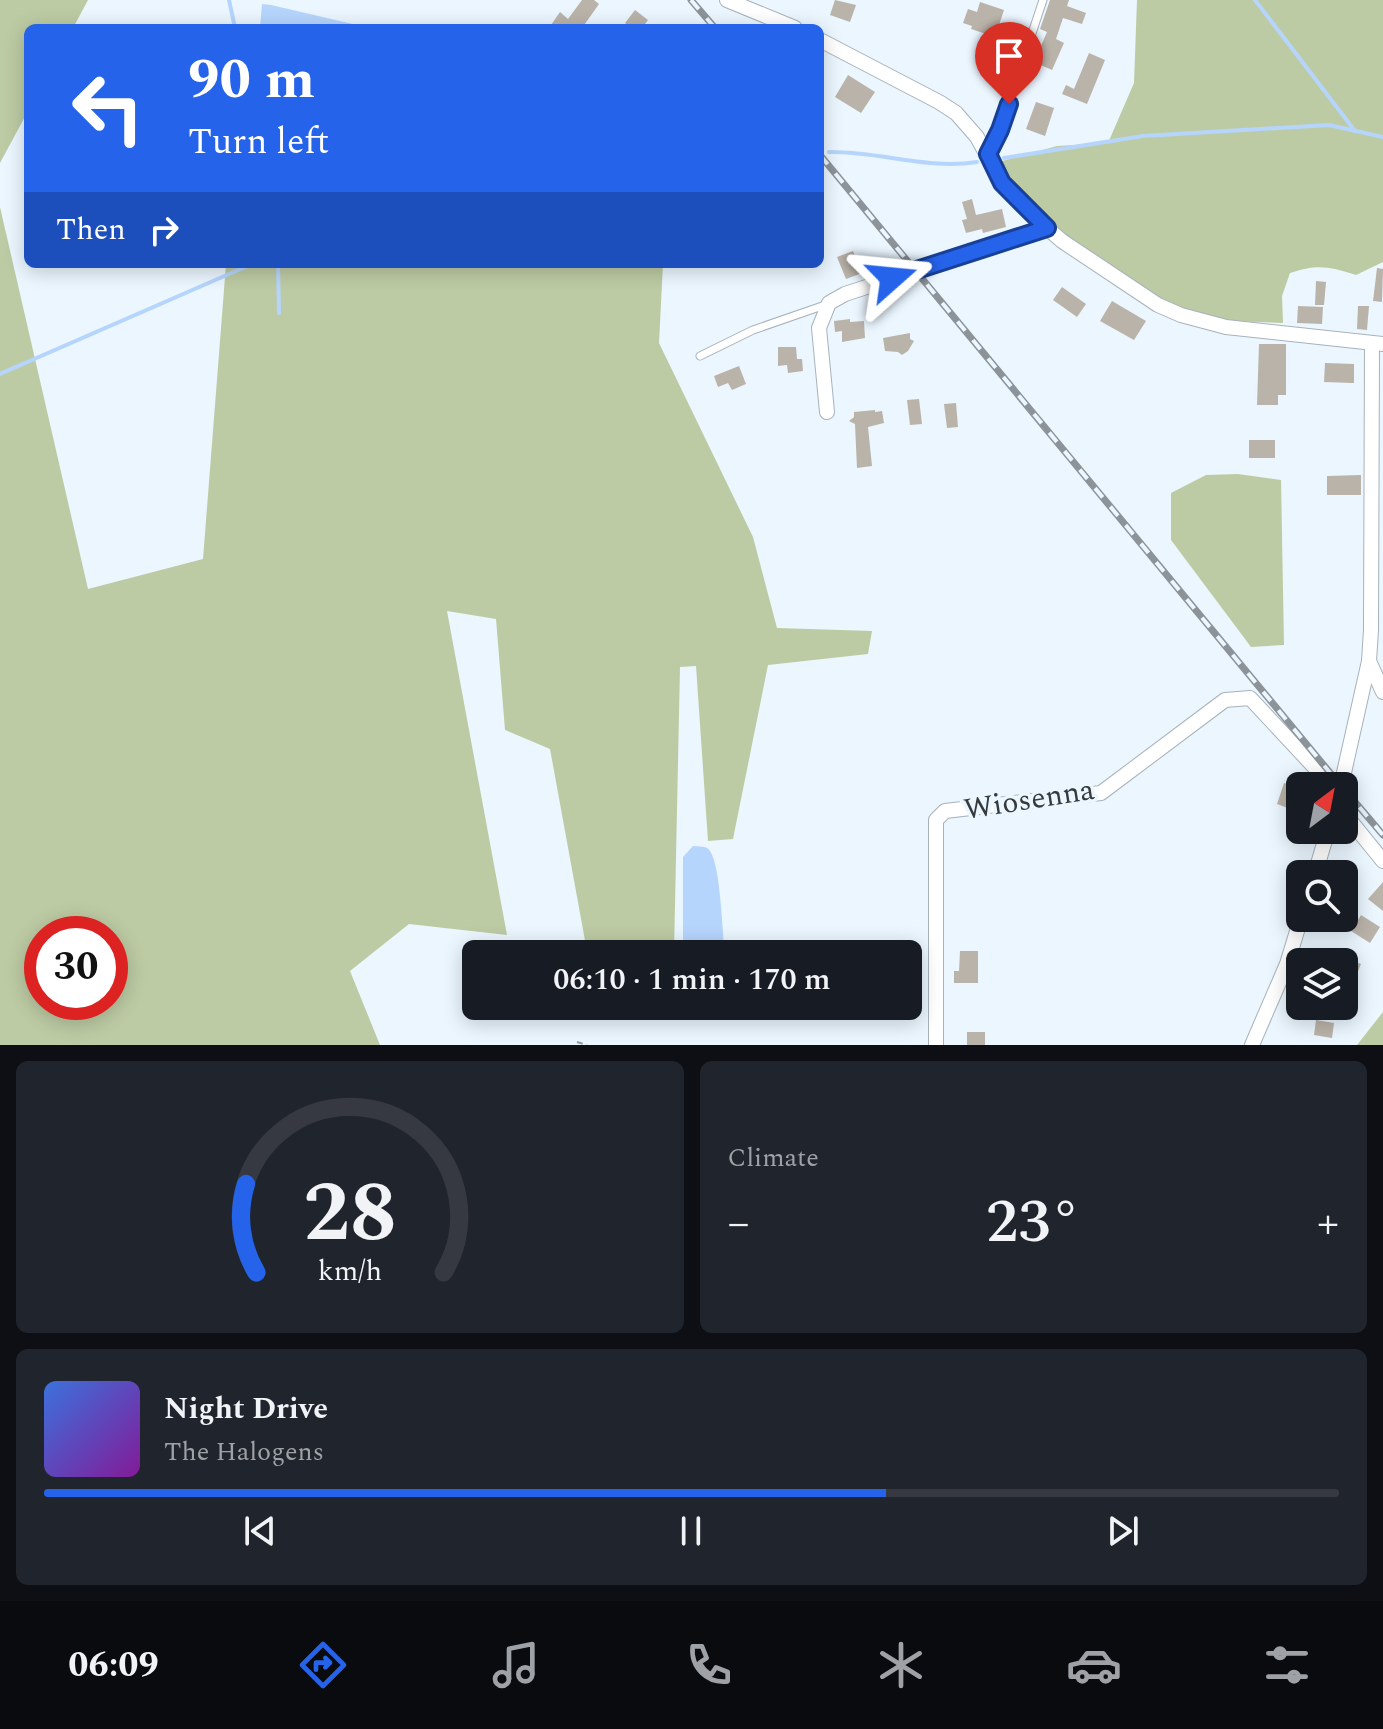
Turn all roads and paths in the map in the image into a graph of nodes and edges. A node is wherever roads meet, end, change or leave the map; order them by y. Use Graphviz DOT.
graph roads {
  1 [pos="727,0"];
  2 [pos="1043,0"];
  3 [pos="785,24"];
  4 [pos="824,42"];
  5 [pos="988,154"];
  6 [pos="1047,228"];
  7 [pos="829,303"];
  8 [pos="1378,344"];
  9 [pos="700,356"];
  10 [pos="827,412"];
  11 [pos="1369,661"];
  12 [pos="1383,692"];
  13 [pos="1319,772"];
  14 [pos="1344,772"];
  15 [pos="1358,830"];
  16 [pos="1383,861"];
  17 [pos="1297,932"];
  18 [pos="577,1042"];
  19 [pos="1251,1042"];
  20 [pos="587,1045"];
  21 [pos="936,1045"];
  1 -- 3 [label="street"];
  2 -- 5 [label="lane"];
  4 -- 5 [label="street"];
  5 -- 6 [label="street"];
  6 -- 7 [label="street"];
  6 -- 8 [label="street"];
  7 -- 9 [label="lane"];
  7 -- 10 [label="street"];
  8 -- 11 [label="street"];
  11 -- 12 [label="street"];
  11 -- 14 [label="street"];
  13 -- 21 [label="street, Wiosenna"];
  15 -- 16 [label="street"];
  17 -- 19 [label="street"];
  18 -- 20 [label="path"];
}
